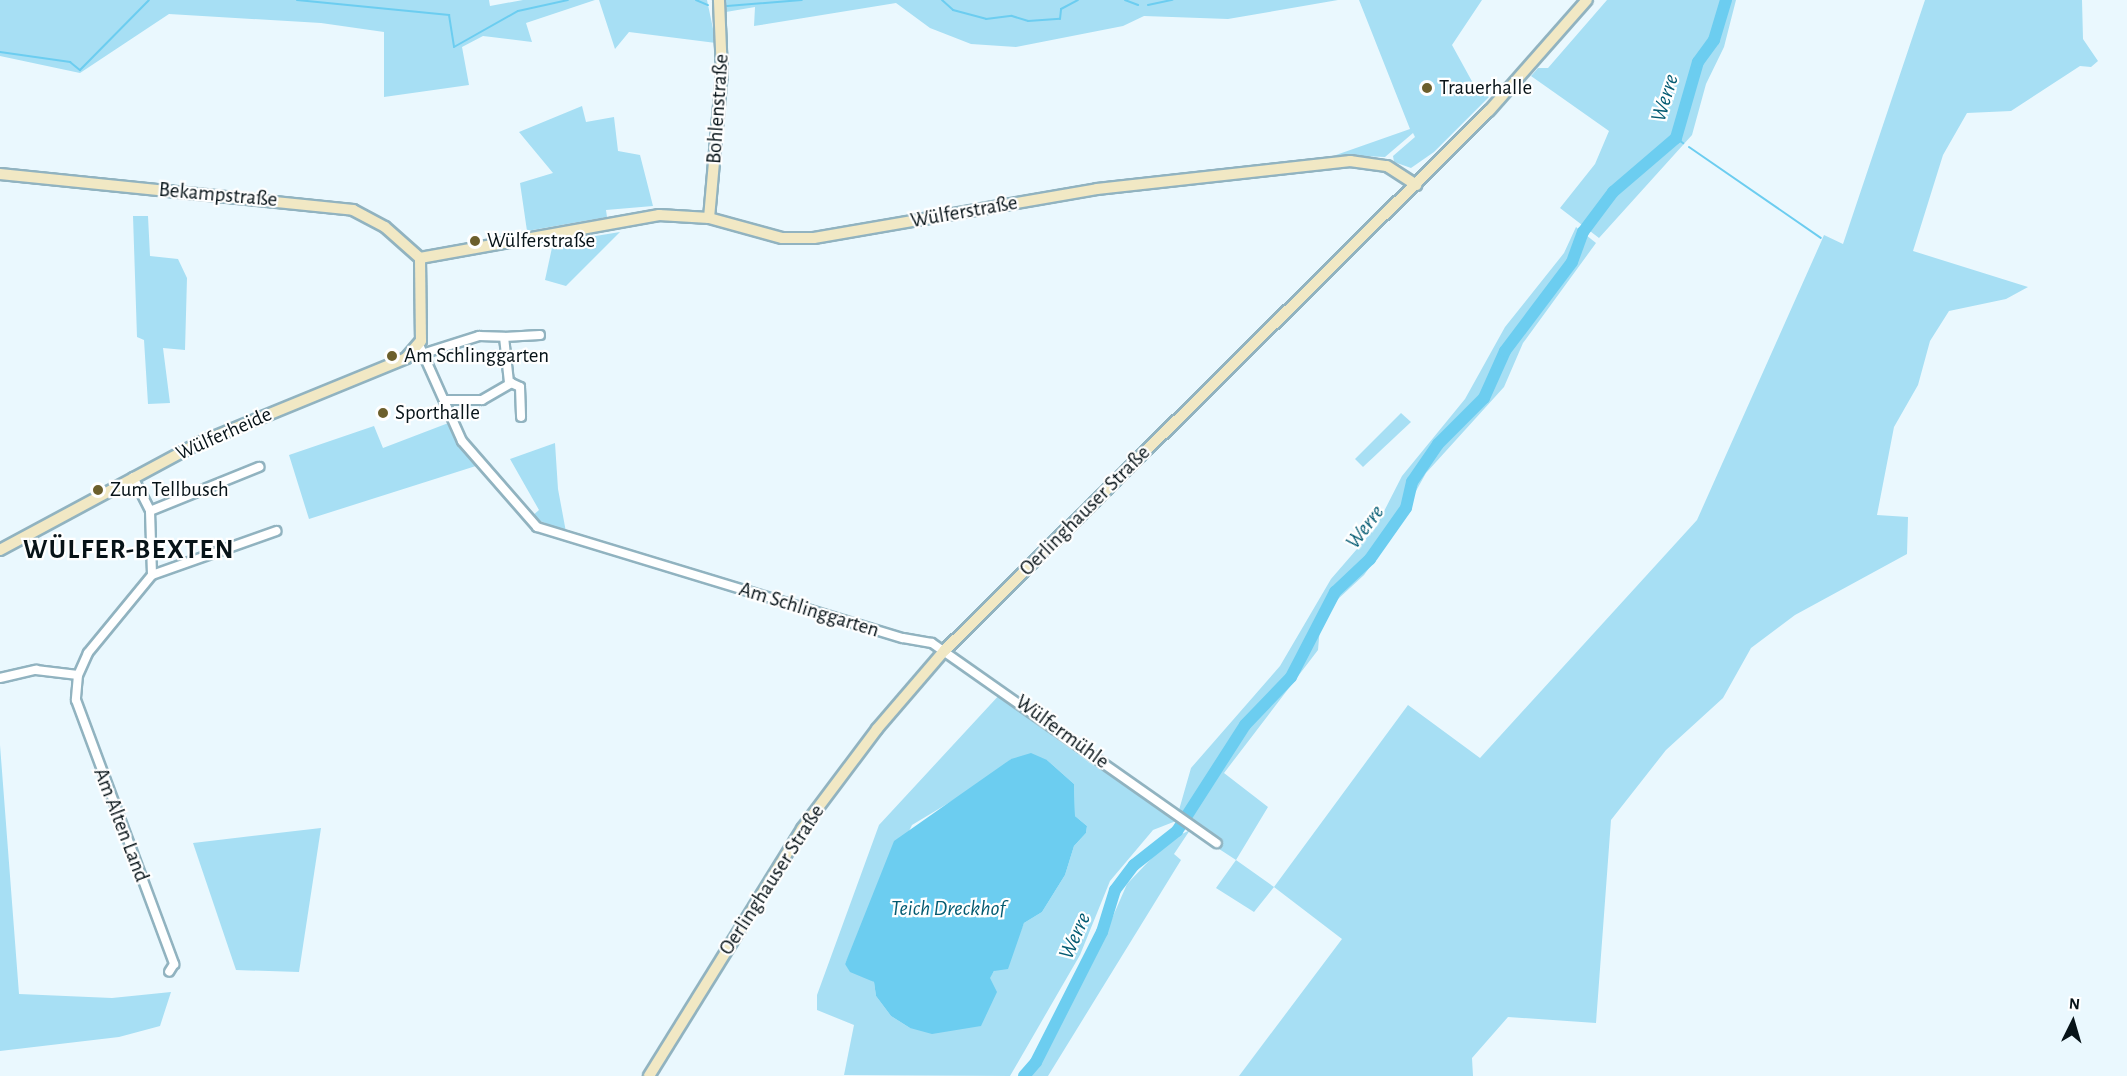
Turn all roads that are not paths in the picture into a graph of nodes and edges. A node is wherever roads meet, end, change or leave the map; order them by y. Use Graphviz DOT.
graph roads {
  1 [pos="719,0"];
  2 [pos="1587,0"];
  3 [pos="0,174"];
  4 [pos="1416,185"];
  5 [pos="709,218"];
  6 [pos="420,258"];
  7 [pos="540,335"];
  8 [pos="504,337"];
  9 [pos="422,350"];
  10 [pos="514,384"];
  11 [pos="445,400"];
  12 [pos="521,417"];
  13 [pos="259,467"];
  14 [pos="133,477"];
  15 [pos="150,512"];
  16 [pos="276,531"];
  17 [pos="0,550"];
  18 [pos="152,575"];
  19 [pos="945,650"];
  20 [pos="78,675"];
  21 [pos="0,678"];
  22 [pos="1217,843"];
  23 [pos="169,972"];
  24 [pos="650,1076"];
  1 -- 5 [label="street, Bohlenstraße"];
  2 -- 4 [label="street, Oerlinghauser Straße"];
  3 -- 6 [label="street, Bekampstraße"];
  4 -- 5 [label="street, Wülferstraße"];
  4 -- 19 [label="street, Oerlinghauser Straße"];
  5 -- 6 [label="street, Wülferstraße"];
  6 -- 9 [label="street"];
  7 -- 8 [label="street"];
  8 -- 9 [label="street"];
  8 -- 10 [label="street"];
  9 -- 11 [label="street, Am Schlinggarten"];
  9 -- 14 [label="street, Wülferheide"];
  10 -- 11 [label="street"];
  10 -- 12 [label="street"];
  11 -- 19 [label="street, Am Schlinggarten"];
  13 -- 15 [label="street"];
  14 -- 15 [label="street"];
  14 -- 17 [label="street, Wülferheide"];
  15 -- 18 [label="street"];
  16 -- 18 [label="street"];
  18 -- 20 [label="street"];
  19 -- 22 [label="street, Wülfermühle"];
  19 -- 24 [label="street, Oerlinghauser Straße"];
  20 -- 21 [label="street"];
  20 -- 23 [label="street, Am Alten Land"];
}
